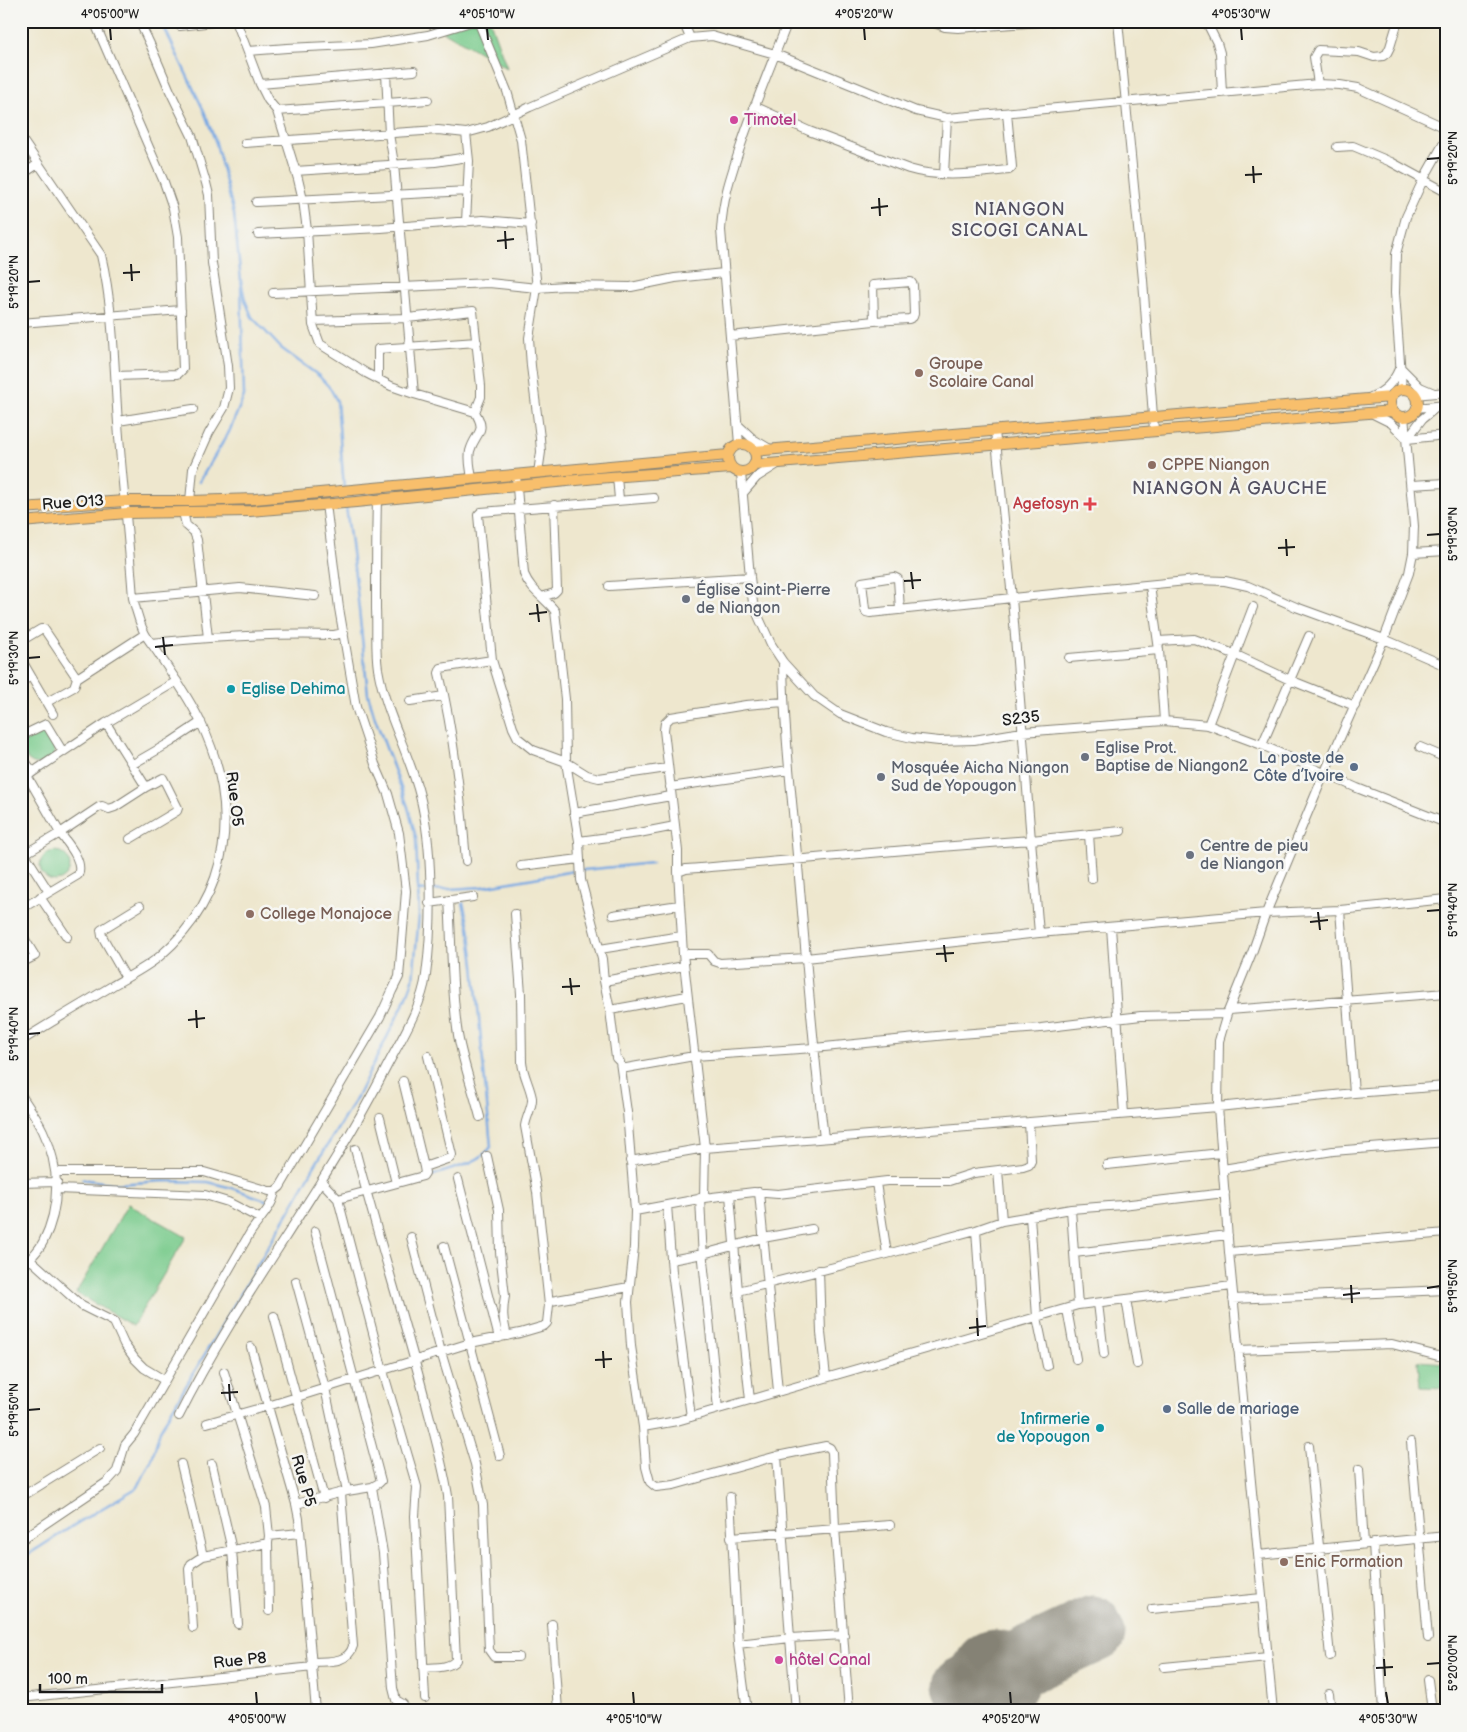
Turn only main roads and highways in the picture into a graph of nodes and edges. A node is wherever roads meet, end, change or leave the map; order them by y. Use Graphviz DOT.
graph roads {
  1 [pos="1391,397"];
  2 [pos="1392,411"];
  3 [pos="754,451"];
  4 [pos="728,455"];
  5 [pos="754,465"];
  6 [pos="731,468"];
  7 [pos="336,498"];
  8 [pos="21,508"];
  9 [pos="21,522"];
  1 -- 2 [label="main road"];
  1 -- 2 [label="main road"];
  1 -- 3 [label="main road"];
  2 -- 5 [label="main road"];
  3 -- 4 [label="main road"];
  3 -- 5 [label="main road"];
  4 -- 6 [label="main road"];
  4 -- 7 [label="main road"];
  5 -- 6 [label="main road"];
  6 -- 7 [label="main road"];
  7 -- 8 [label="main road, Rue O13"];
  7 -- 9 [label="main road, Rue O13"];
}
